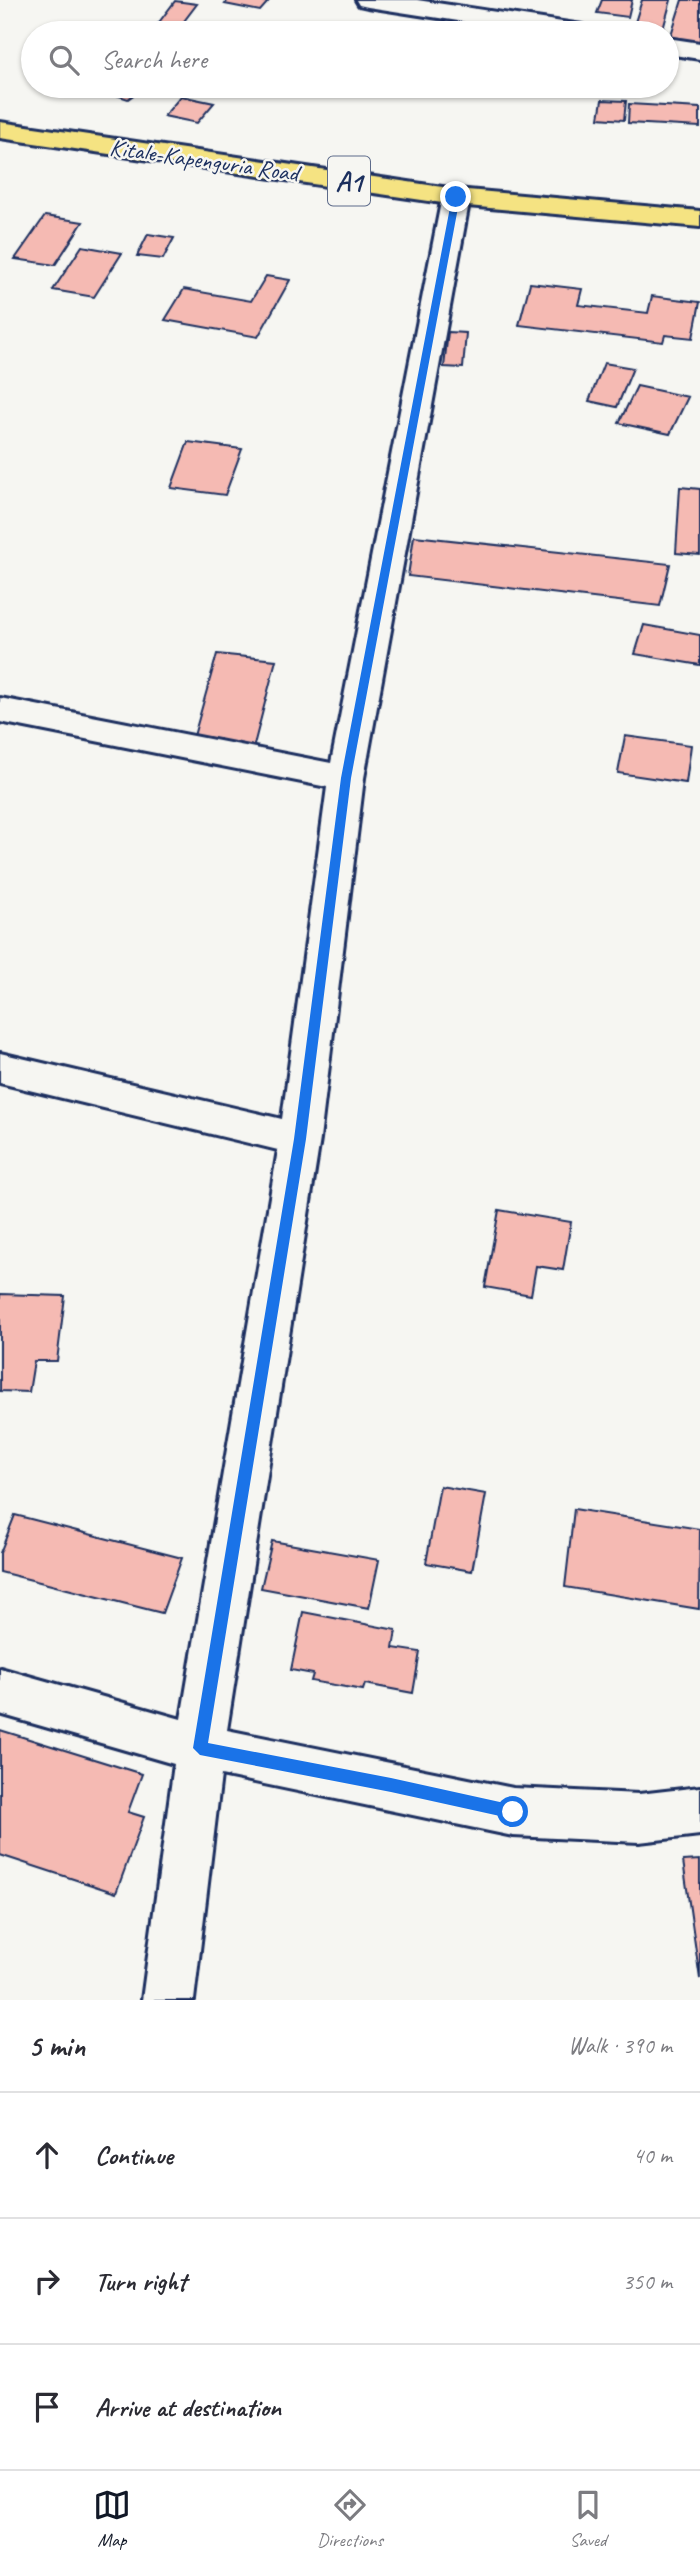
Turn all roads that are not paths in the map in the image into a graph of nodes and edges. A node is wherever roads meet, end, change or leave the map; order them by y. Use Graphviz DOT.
graph roads {
  1 [pos="368,0"];
  2 [pos="405,3"];
  3 [pos="511,21"];
  4 [pos="679,48"];
  5 [pos="700,51"];
  6 [pos="0,130"];
  7 [pos="456,197"];
  8 [pos="700,219"];
  9 [pos="0,710"];
  10 [pos="346,778"];
  11 [pos="0,1068"];
  12 [pos="300,1139"];
  13 [pos="0,1691"];
  14 [pos="200,1748"];
  15 [pos="700,1811"];
  16 [pos="168,2000"];
  1 -- 2 [label="street"];
  2 -- 3 [label="street"];
  4 -- 5 [label="street"];
  6 -- 7 [label="highway, Kitale-Kapenguria Road / A1"];
  7 -- 8 [label="highway, Kitale-Kapenguria Road / A1"];
  7 -- 10 [label="street"];
  9 -- 10 [label="street"];
  10 -- 12 [label="street"];
  11 -- 12 [label="street"];
  12 -- 14 [label="street"];
  13 -- 14 [label="street"];
  14 -- 15 [label="street"];
  14 -- 16 [label="street"];
}
